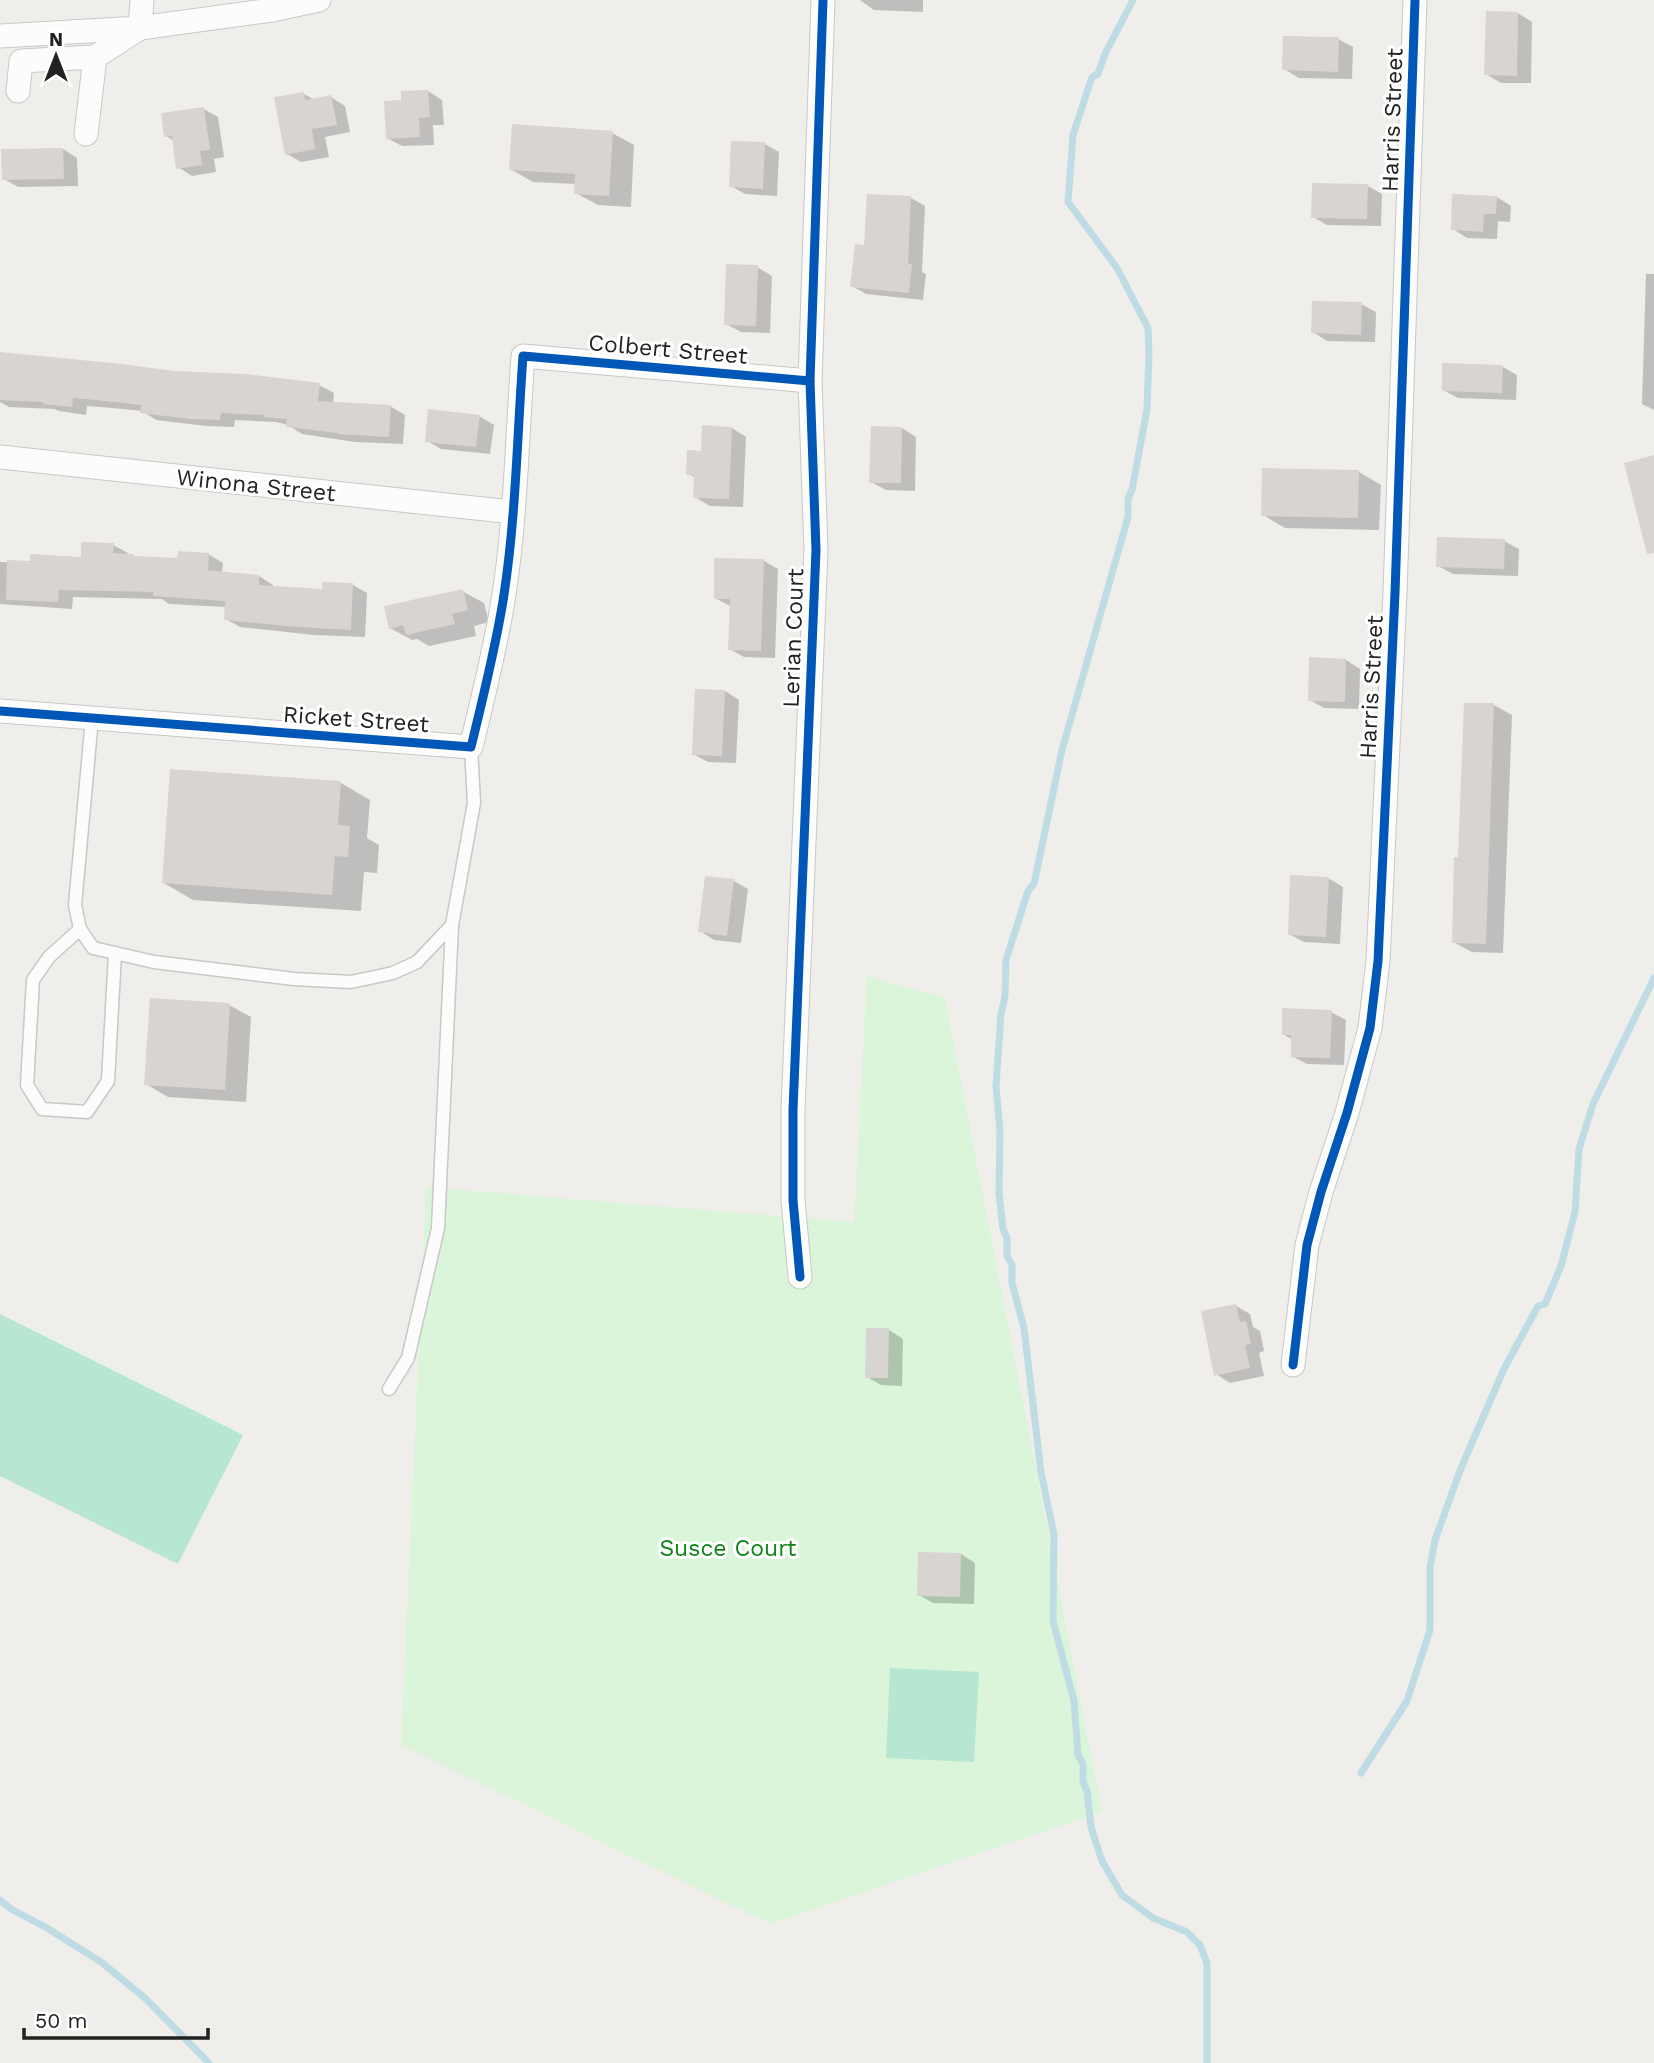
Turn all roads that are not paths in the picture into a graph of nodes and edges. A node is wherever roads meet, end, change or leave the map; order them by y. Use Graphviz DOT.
graph roads {
  1 [pos="142,0"];
  2 [pos="319,0"];
  3 [pos="823,0"];
  4 [pos="1415,0"];
  5 [pos="140,28"];
  6 [pos="0,36"];
  7 [pos="95,57"];
  8 [pos="18,91"];
  9 [pos="86,134"];
  10 [pos="810,381"];
  11 [pos="0,457"];
  12 [pos="512,512"];
  13 [pos="0,711"];
  14 [pos="92,718"];
  15 [pos="471,747"];
  16 [pos="452,925"];
  17 [pos="80,929"];
  18 [pos="115,953"];
  19 [pos="800,1277"];
  20 [pos="1293,1365"];
  21 [pos="389,1389"];
  1 -- 5 [label="street"];
  2 -- 5 [label="street"];
  3 -- 10 [label="street, Lerian Court"];
  4 -- 20 [label="street, Harris Street"];
  5 -- 6 [label="street"];
  5 -- 7 [label="street"];
  7 -- 8 [label="street"];
  7 -- 9 [label="street"];
  10 -- 12 [label="street, Colbert Street"];
  10 -- 19 [label="street, Lerian Court"];
  11 -- 12 [label="street, Winona Street"];
  12 -- 15 [label="street"];
  13 -- 14 [label="street, Ricket Street"];
  14 -- 15 [label="street, Ricket Street"];
  14 -- 17 [label="lane"];
  15 -- 16 [label="lane"];
  16 -- 18 [label="lane"];
  16 -- 21 [label="lane"];
  17 -- 18 [label="lane"];
  17 -- 18 [label="lane"];
}
